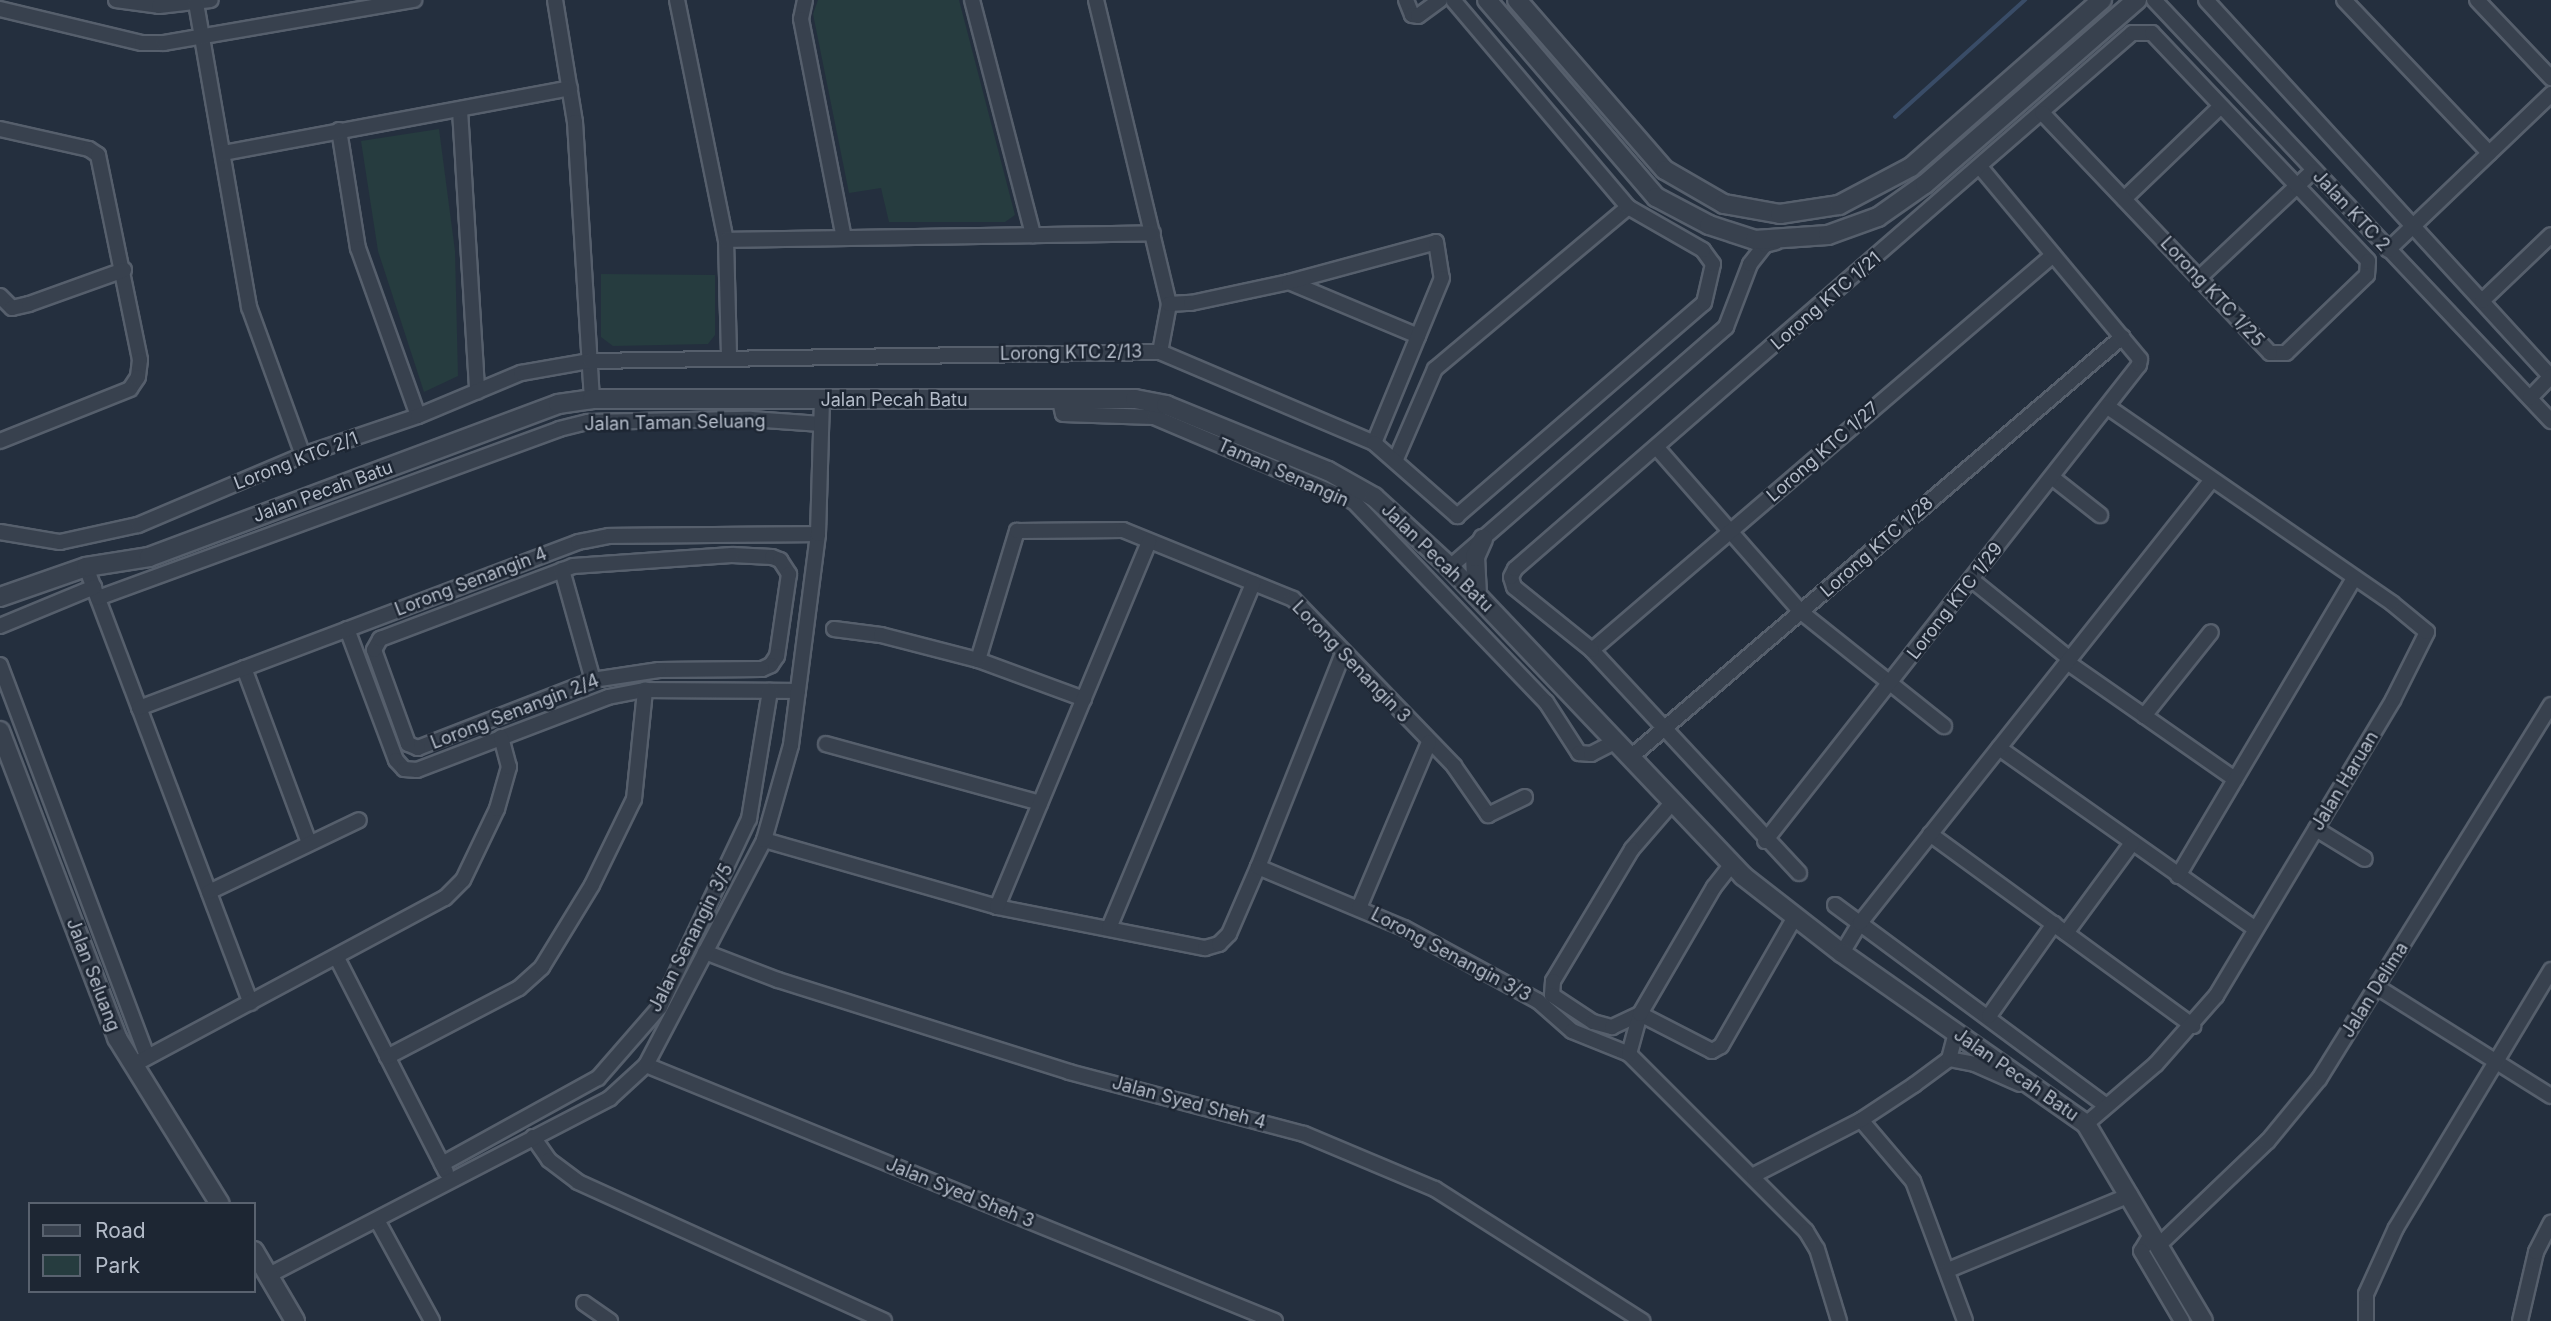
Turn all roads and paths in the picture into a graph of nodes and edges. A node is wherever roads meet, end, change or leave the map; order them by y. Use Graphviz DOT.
graph roads {
  1 [pos="116,0"];
  2 [pos="211,0"];
  3 [pos="414,0"];
  4 [pos="555,0"];
  5 [pos="677,0"];
  6 [pos="805,0"];
  7 [pos="972,0"];
  8 [pos="1096,0"];
  9 [pos="1406,0"];
  10 [pos="1440,0"];
  11 [pos="1453,0"];
  12 [pos="1487,0"];
  13 [pos="1517,0"];
  14 [pos="2102,0"];
  15 [pos="2137,0"];
  16 [pos="2154,0"];
  17 [pos="2206,0"];
  18 [pos="2344,0"];
  19 [pos="2477,0"];
  20 [pos="196,3"];
  21 [pos="0,9"];
  22 [pos="202,35"];
  23 [pos="2551,78"];
  24 [pos="570,88"];
  25 [pos="2551,94"];
  26 [pos="2221,106"];
  27 [pos="460,110"];
  28 [pos="2042,113"];
  29 [pos="0,129"];
  30 [pos="339,130"];
  31 [pos="223,152"];
  32 [pos="2489,153"];
  33 [pos="1980,167"];
  34 [pos="2313,170"];
  35 [pos="2296,186"];
  36 [pos="2124,199"];
  37 [pos="1628,207"];
  38 [pos="2414,225"];
  39 [pos="1153,233"];
  40 [pos="1737,234"];
  41 [pos="1033,235"];
  42 [pos="2551,235"];
  43 [pos="844,238"];
  44 [pos="1784,239"];
  45 [pos="726,240"];
  46 [pos="2388,250"];
  47 [pos="2053,255"];
  48 [pos="1750,264"];
  49 [pos="124,270"];
  50 [pos="2199,278"];
  51 [pos="1289,282"];
  52 [pos="0,296"];
  53 [pos="2482,301"];
  54 [pos="1169,304"];
  55 [pos="1418,336"];
  56 [pos="2122,337"];
  57 [pos="1160,352"];
  58 [pos="729,358"];
  59 [pos="590,360"];
  60 [pos="2551,377"];
  61 [pos="477,391"];
  62 [pos="2530,398"];
  63 [pos="592,399"];
  64 [pos="822,400"];
  65 [pos="1060,401"];
  66 [pos="2108,407"];
  67 [pos="418,416"];
  68 [pos="2551,421"];
  69 [pos="821,424"];
  70 [pos="0,441"];
  71 [pos="1374,443"];
  72 [pos="1657,448"];
  73 [pos="303,455"];
  74 [pos="1396,459"];
  75 [pos="2053,478"];
  76 [pos="2210,482"];
  77 [pos="2100,515"];
  78 [pos="1730,531"];
  79 [pos="0,532"];
  80 [pos="818,534"];
  81 [pos="732,535"];
  82 [pos="1483,539"];
  83 [pos="1149,541"];
  84 [pos="732,555"];
  85 [pos="86,567"];
  86 [pos="1450,567"];
  87 [pos="562,570"];
  88 [pos="2354,578"];
  89 [pos="1972,580"];
  90 [pos="1253,583"];
  91 [pos="96,592"];
  92 [pos="1477,595"];
  93 [pos="0,597"];
  94 [pos="415,604"];
  95 [pos="1801,612"];
  96 [pos="423,624"];
  97 [pos="0,626"];
  98 [pos="347,629"];
  99 [pos="834,629"];
  100 [pos="2211,632"];
  101 [pos="1592,650"];
  102 [pos="1343,653"];
  103 [pos="978,660"];
  104 [pos="2068,661"];
  105 [pos="0,665"];
  106 [pos="244,668"];
  107 [pos="721,669"];
  108 [pos="593,680"];
  109 [pos="1890,684"];
  110 [pos="645,690"];
  111 [pos="723,690"];
  112 [pos="770,691"];
  113 [pos="798,691"];
  114 [pos="1084,699"];
  115 [pos="139,708"];
  116 [pos="2550,708"];
  117 [pos="2144,716"];
  118 [pos="1944,726"];
  119 [pos="1665,728"];
  120 [pos="0,730"];
  121 [pos="464,731"];
  122 [pos="501,737"];
  123 [pos="1616,741"];
  124 [pos="1429,743"];
  125 [pos="826,744"];
  126 [pos="1999,748"];
  127 [pos="471,749"];
  128 [pos="1632,756"];
  129 [pos="2235,779"];
  130 [pos="1525,797"];
  131 [pos="1040,803"];
  132 [pos="1671,804"];
  133 [pos="359,820"];
  134 [pos="2316,829"];
  135 [pos="1930,834"];
  136 [pos="764,840"];
  137 [pos="1765,841"];
  138 [pos="309,843"];
  139 [pos="2132,843"];
  140 [pos="2365,859"];
  141 [pos="1731,865"];
  142 [pos="1258,867"];
  143 [pos="1798,873"];
  144 [pos="2178,876"];
  145 [pos="209,892"];
  146 [pos="1835,905"];
  147 [pos="997,907"];
  148 [pos="1359,908"];
  149 [pos="1795,917"];
  150 [pos="1860,923"];
  151 [pos="1109,928"];
  152 [pos="2060,929"];
  153 [pos="2256,929"];
  154 [pos="705,952"];
  155 [pos="1842,953"];
  156 [pos="337,958"];
  157 [pos="2551,970"];
  158 [pos="2377,987"];
  159 [pos="251,1003"];
  160 [pos="1640,1014"];
  161 [pos="1989,1016"];
  162 [pos="2193,1026"];
  163 [pos="1956,1033"];
  164 [pos="1629,1054"];
  165 [pos="387,1057"];
  166 [pos="1949,1059"];
  167 [pos="140,1060"];
  168 [pos="2497,1062"];
  169 [pos="646,1065"];
  170 [pos="2551,1096"];
  171 [pos="2055,1099"];
  172 [pos="2105,1105"];
  173 [pos="1861,1120"];
  174 [pos="2086,1124"];
  175 [pos="533,1137"];
  176 [pos="442,1164"];
  177 [pos="1754,1175"];
  178 [pos="452,1181"];
  179 [pos="2130,1195"];
  180 [pos="218,1202"];
  181 [pos="377,1220"];
  182 [pos="2551,1223"];
  183 [pos="2156,1239"];
  184 [pos="256,1254"];
  185 [pos="1948,1270"];
  186 [pos="271,1274"];
  187 [pos="584,1303"];
  188 [pos="295,1321"];
  189 [pos="432,1321"];
  190 [pos="610,1321"];
  191 [pos="884,1321"];
  192 [pos="1275,1321"];
  193 [pos="1642,1321"];
  194 [pos="1839,1321"];
  195 [pos="1965,1321"];
  196 [pos="2182,1321"];
  197 [pos="2203,1321"];
  198 [pos="2366,1321"];
  199 [pos="2520,1321"];
  1 -- 20 [label="street"];
  2 -- 20 [label="street"];
  3 -- 22 [label="street"];
  4 -- 24 [label="street"];
  5 -- 45 [label="street"];
  6 -- 43 [label="street"];
  7 -- 41 [label="street"];
  8 -- 39 [label="street"];
  9 -- 10 [label="street"];
  11 -- 37 [label="street"];
  12 -- 40 [label="street"];
  13 -- 14 [label="street"];
  15 -- 44 [label="street"];
  16 -- 34 [label="street, Jalan KTC 2"];
  17 -- 38 [label="street"];
  18 -- 32 [label="street"];
  19 -- 23 [label="street"];
  20 -- 22 [label="street"];
  21 -- 22 [label="street"];
  22 -- 31 [label="street"];
  24 -- 27 [label="street"];
  24 -- 59 [label="street"];
  25 -- 32 [label="street"];
  26 -- 28 [label="street, Lorong KTC 1/21"];
  26 -- 35 [label="street, Lorong KTC 1/21"];
  26 -- 36 [label="street"];
  27 -- 30 [label="street"];
  27 -- 61 [label="street"];
  28 -- 33 [label="street, Lorong KTC 1/21"];
  28 -- 36 [label="street, Lorong KTC 1/25"];
  29 -- 49 [label="street"];
  30 -- 31 [label="street"];
  30 -- 67 [label="street"];
  31 -- 73 [label="street"];
  32 -- 38 [label="street"];
  33 -- 47 [label="street"];
  33 -- 72 [label="street, Lorong KTC 1/21"];
  34 -- 35 [label="street"];
  34 -- 46 [label="street, Jalan KTC 2"];
  35 -- 50 [label="street"];
  35 -- 50 [label="street, Lorong KTC 1/25"];
  36 -- 50 [label="street, Lorong KTC 1/25"];
  37 -- 74 [label="street"];
  37 -- 74 [label="street, Lorong KTC 2/13"];
  38 -- 46 [label="street"];
  38 -- 53 [label="street"];
  39 -- 41 [label="street"];
  39 -- 54 [label="street"];
  40 -- 44 [label="street"];
  40 -- 48 [label="street"];
  41 -- 43 [label="street"];
  42 -- 53 [label="street"];
  43 -- 45 [label="street"];
  44 -- 48 [label="street"];
  45 -- 58 [label="street"];
  46 -- 62 [label="street, Jalan KTC 2"];
  47 -- 56 [label="street"];
  47 -- 78 [label="street, Lorong KTC 1/27"];
  48 -- 82 [label="street"];
  49 -- 52 [label="street"];
  49 -- 70 [label="street"];
  51 -- 54 [label="street"];
  51 -- 55 [label="street"];
  51 -- 55 [label="street"];
  53 -- 60 [label="street"];
  54 -- 57 [label="street"];
  55 -- 71 [label="street"];
  56 -- 66 [label="street, Lorong KTC 1/29"];
  56 -- 95 [label="street, Lorong KTC 1/28"];
  57 -- 58 [label="street, Lorong KTC 2/13"];
  57 -- 71 [label="street, Lorong KTC 2/13"];
  58 -- 59 [label="street, Lorong KTC 2/13"];
  59 -- 61 [label="street, Lorong KTC 2/1"];
  59 -- 63 [label="street"];
  60 -- 62 [label="street"];
  61 -- 67 [label="street, Lorong KTC 2/1"];
  62 -- 68 [label="street, Jalan KTC 2"];
  63 -- 64 [label="street, Jalan Pecah Batu"];
  63 -- 85 [label="street, Jalan Pecah Batu"];
  64 -- 65 [label="street, Jalan Pecah Batu"];
  64 -- 69 [label="street"];
  65 -- 86 [label="street, Jalan Pecah Batu"];
  65 -- 123 [label="street, Taman Senangin"];
  66 -- 75 [label="street, Lorong KTC 1/29"];
  66 -- 76 [label="street, Jalan Haruan"];
  67 -- 73 [label="street, Lorong KTC 2/1"];
  69 -- 80 [label="street"];
  69 -- 91 [label="street, Jalan Taman Seluang"];
  71 -- 74 [label="street, Lorong KTC 2/13"];
  72 -- 78 [label="street"];
  72 -- 101 [label="street, Lorong KTC 1/21"];
  73 -- 79 [label="street, Lorong KTC 2/1"];
  75 -- 77 [label="street"];
  75 -- 89 [label="street, Lorong KTC 1/29"];
  76 -- 88 [label="street, Jalan Haruan"];
  76 -- 104 [label="street"];
  78 -- 95 [label="street"];
  78 -- 101 [label="street, Lorong KTC 1/27"];
  80 -- 81 [label="street, Lorong Senangin 4"];
  80 -- 113 [label="street"];
  81 -- 84 [label="street"];
  81 -- 94 [label="street, Lorong Senangin 4"];
  82 -- 86 [label="street"];
  82 -- 92 [label="street"];
  83 -- 90 [label="street, Lorong Senangin 3"];
  83 -- 103 [label="street, Lorong Senangin 3"];
  83 -- 114 [label="street"];
  84 -- 87 [label="street, Lorong Senangin 2/4"];
  84 -- 107 [label="street, Lorong Senangin 2/4"];
  85 -- 91 [label="street"];
  85 -- 93 [label="street, Jalan Pecah Batu"];
  86 -- 92 [label="street, Jalan Pecah Batu"];
  87 -- 96 [label="street, Lorong Senangin 2/4"];
  87 -- 108 [label="street"];
  88 -- 129 [label="street"];
  88 -- 134 [label="street, Jalan Haruan"];
  89 -- 104 [label="street"];
  89 -- 109 [label="street, Lorong KTC 1/29"];
  90 -- 102 [label="street, Lorong Senangin 3"];
  90 -- 151 [label="street"];
  91 -- 97 [label="street, Jalan Taman Seluang"];
  91 -- 115 [label="street"];
  92 -- 123 [label="street, Jalan Pecah Batu"];
  94 -- 96 [label="street"];
  94 -- 98 [label="street, Lorong Senangin 4"];
  95 -- 109 [label="street"];
  95 -- 119 [label="street, Lorong KTC 1/28"];
  96 -- 121 [label="street, Lorong Senangin 2/4"];
  98 -- 106 [label="street, Lorong Senangin 4"];
  98 -- 127 [label="street, Lorong Senangin 2/4"];
  99 -- 103 [label="street"];
  100 -- 117 [label="street"];
  101 -- 119 [label="street, Lorong KTC 1/21"];
  102 -- 124 [label="street, Lorong Senangin 3"];
  102 -- 142 [label="street"];
  103 -- 114 [label="street"];
  104 -- 117 [label="street"];
  104 -- 126 [label="street"];
  105 -- 167 [label="street"];
  106 -- 115 [label="street, Lorong Senangin 4"];
  106 -- 138 [label="street"];
  107 -- 108 [label="street, Lorong Senangin 2/4"];
  107 -- 111 [label="street"];
  108 -- 121 [label="street, Lorong Senangin 2/4"];
  109 -- 118 [label="street"];
  109 -- 137 [label="street, Lorong KTC 1/29"];
  110 -- 111 [label="street, Lorong Senangin 2/4"];
  110 -- 122 [label="street, Lorong Senangin 2/4"];
  110 -- 165 [label="street"];
  111 -- 112 [label="street, Lorong Senangin 2/4"];
  112 -- 113 [label="street, Lorong Senangin 2/4"];
  112 -- 176 [label="street, Jalan Senangin 3/5"];
  113 -- 136 [label="street"];
  114 -- 131 [label="street"];
  115 -- 145 [label="street"];
  116 -- 158 [label="street, Jalan Delima"];
  117 -- 129 [label="street"];
  119 -- 128 [label="street, Lorong KTC 1/28"];
  119 -- 137 [label="street, Lorong KTC 1/21"];
  120 -- 167 [label="street, Jalan Seluang"];
  121 -- 127 [label="street"];
  122 -- 127 [label="street, Lorong Senangin 2/4"];
  122 -- 156 [label="street"];
  123 -- 128 [label="street, Jalan Pecah Batu"];
  124 -- 130 [label="street, Lorong Senangin 3"];
  124 -- 148 [label="street"];
  125 -- 131 [label="street"];
  126 -- 135 [label="street"];
  126 -- 139 [label="street"];
  128 -- 132 [label="street, Jalan Pecah Batu"];
  129 -- 144 [label="street"];
  131 -- 147 [label="street"];
  132 -- 141 [label="street, Jalan Pecah Batu"];
  132 -- 160 [label="street"];
  133 -- 138 [label="street"];
  134 -- 140 [label="street"];
  134 -- 153 [label="street, Jalan Haruan"];
  135 -- 150 [label="street"];
  135 -- 152 [label="street"];
  136 -- 147 [label="street"];
  136 -- 154 [label="street"];
  137 -- 143 [label="street, Lorong KTC 1/21"];
  138 -- 145 [label="street"];
  139 -- 144 [label="street"];
  139 -- 152 [label="street"];
  141 -- 149 [label="street, Jalan Pecah Batu"];
  141 -- 160 [label="street"];
  142 -- 148 [label="street, Lorong Senangin 3/3"];
  142 -- 151 [label="street"];
  144 -- 153 [label="street"];
  145 -- 159 [label="street"];
  146 -- 150 [label="street"];
  147 -- 151 [label="street"];
  148 -- 164 [label="street, Lorong Senangin 3/3"];
  149 -- 155 [label="street, Jalan Pecah Batu"];
  149 -- 160 [label="street"];
  150 -- 155 [label="street"];
  150 -- 161 [label="street"];
  152 -- 161 [label="street"];
  152 -- 162 [label="street"];
  153 -- 162 [label="street, Jalan Haruan"];
  154 -- 169 [label="street"];
  154 -- 193 [label="street, Jalan Syed Sheh 4"];
  155 -- 163 [label="street, Jalan Pecah Batu"];
  156 -- 159 [label="street"];
  156 -- 165 [label="street"];
  157 -- 168 [label="street"];
  158 -- 168 [label="street"];
  158 -- 183 [label="street, Jalan Delima"];
  159 -- 167 [label="street"];
  160 -- 164 [label="street"];
  161 -- 172 [label="street"];
  162 -- 172 [label="street, Jalan Haruan"];
  163 -- 166 [label="street"];
  163 -- 171 [label="street, Jalan Pecah Batu"];
  164 -- 177 [label="street, Lorong Senangin 3/3"];
  165 -- 176 [label="street"];
  166 -- 171 [label="street"];
  166 -- 173 [label="street"];
  167 -- 180 [label="street, Jalan Seluang"];
  168 -- 170 [label="street"];
  168 -- 198 [label="street"];
  169 -- 175 [label="street"];
  169 -- 192 [label="street, Jalan Syed Sheh 3"];
  171 -- 174 [label="street, Jalan Pecah Batu"];
  172 -- 174 [label="street, Jalan Haruan"];
  173 -- 177 [label="street"];
  173 -- 185 [label="street"];
  174 -- 179 [label="street, Jalan Pecah Batu"];
  175 -- 178 [label="street"];
  175 -- 191 [label="street"];
  176 -- 178 [label="street"];
  177 -- 194 [label="street, Lorong Senangin 3/3"];
  178 -- 181 [label="street"];
  179 -- 183 [label="street, Jalan Pecah Batu"];
  179 -- 185 [label="street"];
  181 -- 186 [label="street"];
  181 -- 189 [label="street"];
  182 -- 199 [label="street"];
  183 -- 196 [label="street"];
  183 -- 197 [label="street, Jalan Pecah Batu"];
  184 -- 186 [label="street"];
  185 -- 195 [label="street"];
  186 -- 188 [label="street"];
  187 -- 190 [label="street"];
}
